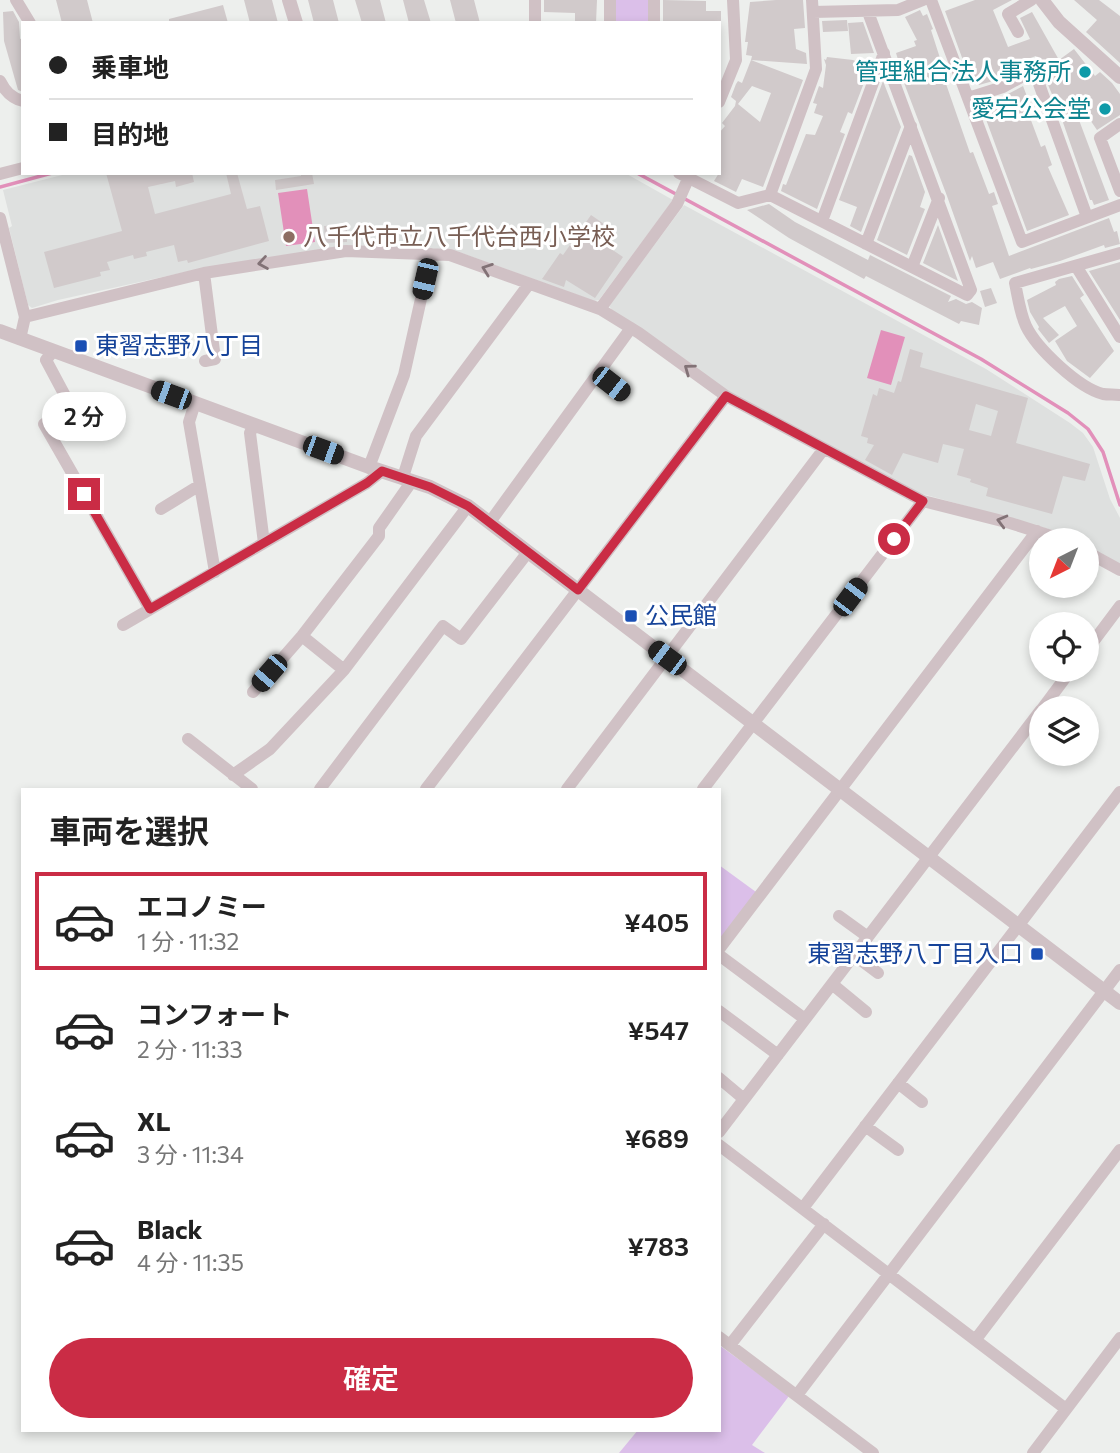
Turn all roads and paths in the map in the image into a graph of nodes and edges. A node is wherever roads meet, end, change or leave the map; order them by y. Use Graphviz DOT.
graph roads {
  1 [pos="16,0"];
  2 [pos="289,0"];
  3 [pos="536,0"];
  4 [pos="610,0"];
  5 [pos="654,0"];
  6 [pos="733,0"];
  7 [pos="923,0"];
  8 [pos="931,0"];
  9 [pos="1031,0"];
  10 [pos="1042,0"];
  11 [pos="813,6"];
  12 [pos="868,12"];
  13 [pos="29,21"];
  14 [pos="295,21"];
  15 [pos="535,21"];
  16 [pos="610,21"];
  17 [pos="654,21"];
  18 [pos="1018,32"];
  19 [pos="884,52"];
  20 [pos="1120,77"];
  21 [pos="0,81"];
  22 [pos="721,98"];
  23 [pos="968,98"];
  24 [pos="21,100"];
  25 [pos="1120,124"];
  26 [pos="911,126"];
  27 [pos="21,169"];
  28 [pos="0,174"];
  29 [pos="689,180"];
  30 [pos="1120,191"];
  31 [pos="770,195"];
  32 [pos="939,198"];
  33 [pos="1120,205"];
  34 [pos="1087,217"];
  35 [pos="0,218"];
  36 [pos="822,221"];
  37 [pos="866,244"];
  38 [pos="1120,253"];
  39 [pos="431,254"];
  40 [pos="1076,266"];
  41 [pos="912,267"];
  42 [pos="204,273"];
  43 [pos="529,284"];
  44 [pos="600,309"];
  45 [pos="25,317"];
  46 [pos="631,328"];
  47 [pos="0,331"];
  48 [pos="1120,337"];
  49 [pos="20,339"];
  50 [pos="53,351"];
  51 [pos="205,361"];
  52 [pos="598,374"];
  53 [pos="623,393"];
  54 [pos="1120,395"];
  55 [pos="726,396"];
  56 [pos="195,403"];
  57 [pos="254,425"];
  58 [pos="823,450"];
  59 [pos="375,469"];
  60 [pos="408,479"];
  61 [pos="200,485"];
  62 [pos="923,501"];
  63 [pos="468,506"];
  64 [pos="160,509"];
  65 [pos="490,522"];
  66 [pos="1029,529"];
  67 [pos="1029,542"];
  68 [pos="264,543"];
  69 [pos="528,552"];
  70 [pos="1099,559"];
  71 [pos="1120,570"];
  72 [pos="215,572"];
  73 [pos="578,590"];
  74 [pos="1120,606"];
  75 [pos="150,609"];
  76 [pos="123,625"];
  77 [pos="1099,634"];
  78 [pos="302,636"];
  79 [pos="667,658"];
  80 [pos="344,670"];
  81 [pos="253,692"];
  82 [pos="754,723"];
  83 [pos="1029,726"];
  84 [pos="188,739"];
  85 [pos="233,775"];
  86 [pos="251,788"];
  87 [pos="321,788"];
  88 [pos="427,788"];
  89 [pos="568,788"];
  90 [pos="704,788"];
  91 [pos="841,789"];
  92 [pos="1120,792"];
  93 [pos="929,858"];
  94 [pos="839,916"];
  95 [pos="1018,925"];
  96 [pos="868,937"];
  97 [pos="721,945"];
  98 [pos="854,955"];
  99 [pos="721,956"];
  100 [pos="1120,970"];
  101 [pos="878,973"];
  102 [pos="832,984"];
  103 [pos="1104,990"];
  104 [pos="1120,1003"];
  105 [pos="721,1012"];
  106 [pos="866,1012"];
  107 [pos="806,1019"];
  108 [pos="778,1055"];
  109 [pos="721,1080"];
  110 [pos="898,1083"];
  111 [pos="744,1099"];
  112 [pos="922,1102"];
  113 [pos="865,1126"];
  114 [pos="721,1129"];
  115 [pos="721,1146"];
  116 [pos="898,1150"];
  117 [pos="1120,1150"];
  118 [pos="803,1208"];
  119 [pos="824,1224"];
  120 [pos="889,1274"];
  121 [pos="1120,1338"];
  122 [pos="976,1339"];
  123 [pos="725,1341"];
  124 [pos="797,1395"];
  125 [pos="1066,1409"];
  126 [pos="873,1453"];
  127 [pos="1032,1453"];
  1 -- 13 [label="street"];
  2 -- 14 [label="street"];
  3 -- 15 [label="street"];
  4 -- 16 [label="street"];
  5 -- 17 [label="street"];
  6 -- 22 [label="street"];
  7 -- 12 [label="street"];
  8 -- 23 [label="street"];
  9 -- 18 [label="street"];
  10 -- 20 [label="street"];
  11 -- 12 [label="street"];
  11 -- 31 [label="street"];
  12 -- 19 [label="street"];
  19 -- 26 [label="street"];
  19 -- 36 [label="street"];
  21 -- 24 [label="street"];
  23 -- 34 [label="street"];
  23 -- 34 [label="street"];
  25 -- 30 [label="street"];
  26 -- 32 [label="street"];
  26 -- 37 [label="street"];
  27 -- 28 [label="street"];
  29 -- 31 [label="street"];
  29 -- 44 [label="street"];
  31 -- 36 [label="street"];
  32 -- 41 [label="street"];
  32 -- 41 [label="street"];
  33 -- 34 [label="street"];
  35 -- 45 [label="street"];
  36 -- 37 [label="street"];
  37 -- 41 [label="street"];
  38 -- 40 [label="street"];
  39 -- 42 [label="street, one-way"];
  43 -- 39 [label="street, one-way"];
  39 -- 59 [label="street"];
  40 -- 48 [label="street"];
  40 -- 54 [label="street"];
  42 -- 45 [label="street"];
  42 -- 51 [label="street"];
  43 -- 44 [label="street"];
  43 -- 60 [label="street"];
  44 -- 46 [label="street"];
  45 -- 49 [label="street"];
  46 -- 52 [label="street"];
  55 -- 46 [label="street, one-way"];
  47 -- 49 [label="street"];
  49 -- 50 [label="street"];
  50 -- 56 [label="street"];
  50 -- 75 [label="street"];
  52 -- 53 [label="street"];
  52 -- 65 [label="street"];
  55 -- 58 [label="street"];
  55 -- 73 [label="street"];
  56 -- 57 [label="street"];
  56 -- 61 [label="street"];
  57 -- 59 [label="street"];
  57 -- 68 [label="street"];
  58 -- 62 [label="street"];
  58 -- 79 [label="street"];
  59 -- 60 [label="street"];
  59 -- 68 [label="street"];
  60 -- 63 [label="street"];
  60 -- 78 [label="street"];
  61 -- 64 [label="street"];
  61 -- 72 [label="street"];
  66 -- 62 [label="street, one-way"];
  62 -- 82 [label="street"];
  63 -- 65 [label="street"];
  63 -- 80 [label="street"];
  65 -- 69 [label="street"];
  67 -- 91 [label="street"];
  68 -- 72 [label="street"];
  69 -- 73 [label="street"];
  69 -- 87 [label="street"];
  70 -- 71 [label="street"];
  72 -- 75 [label="street"];
  73 -- 79 [label="street"];
  73 -- 88 [label="street"];
  74 -- 77 [label="street"];
  75 -- 76 [label="street"];
  78 -- 80 [label="street"];
  78 -- 81 [label="street"];
  79 -- 82 [label="street"];
  79 -- 89 [label="street"];
  80 -- 85 [label="street"];
  82 -- 90 [label="street"];
  82 -- 91 [label="street"];
  83 -- 93 [label="street"];
  84 -- 85 [label="street"];
  85 -- 86 [label="street"];
  91 -- 93 [label="street"];
  91 -- 97 [label="street"];
  92 -- 95 [label="street"];
  93 -- 95 [label="street"];
  93 -- 96 [label="street"];
  94 -- 96 [label="street"];
  95 -- 103 [label="street"];
  95 -- 110 [label="street"];
  96 -- 98 [label="street"];
  98 -- 101 [label="street"];
  98 -- 102 [label="street"];
  99 -- 107 [label="street"];
  100 -- 103 [label="street"];
  102 -- 106 [label="street"];
  102 -- 107 [label="street"];
  103 -- 104 [label="street"];
  103 -- 120 [label="street"];
  105 -- 108 [label="street"];
  107 -- 108 [label="street"];
  108 -- 111 [label="street"];
  109 -- 111 [label="street"];
  110 -- 112 [label="street"];
  110 -- 113 [label="street"];
  111 -- 114 [label="street"];
  113 -- 116 [label="street"];
  113 -- 118 [label="street"];
  115 -- 118 [label="street"];
  117 -- 122 [label="street"];
  118 -- 119 [label="street"];
  119 -- 120 [label="street"];
  119 -- 123 [label="street"];
  120 -- 122 [label="street"];
  120 -- 124 [label="street"];
  121 -- 125 [label="street"];
  122 -- 125 [label="street"];
  123 -- 124 [label="street"];
  124 -- 126 [label="street"];
  125 -- 127 [label="street"];
}
